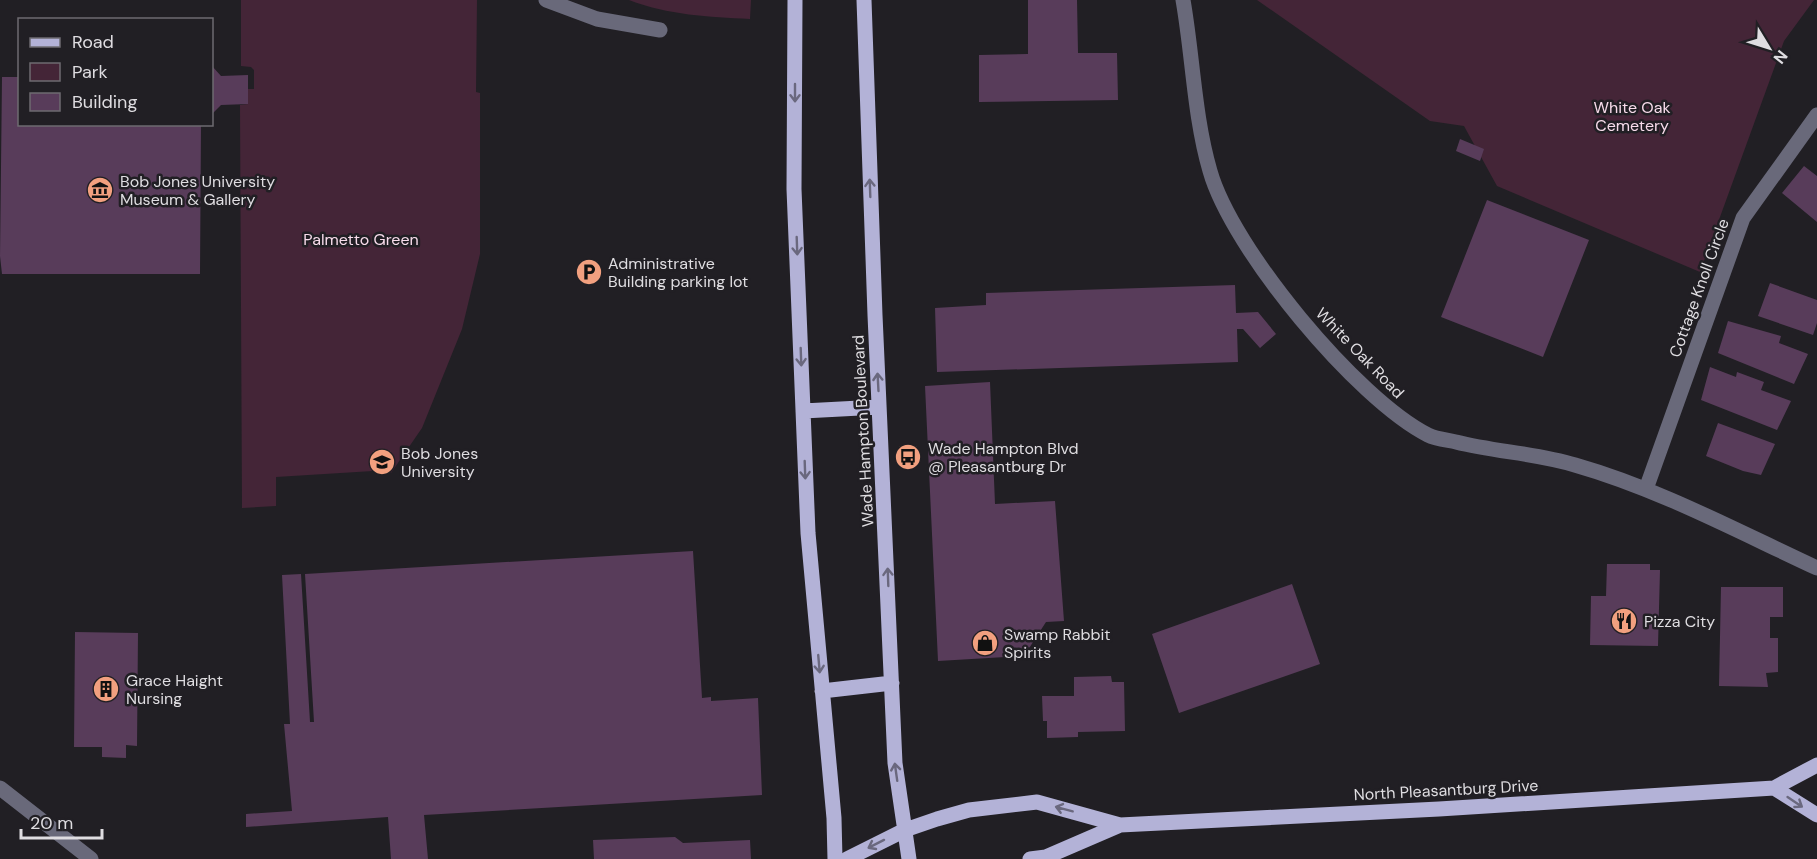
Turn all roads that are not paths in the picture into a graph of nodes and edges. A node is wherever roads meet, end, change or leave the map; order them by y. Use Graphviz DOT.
graph roads {
  1 [pos="546,0"];
  2 [pos="795,0"];
  3 [pos="864,0"];
  4 [pos="1183,0"];
  5 [pos="660,30"];
  6 [pos="1817,115"];
  7 [pos="879,407"];
  8 [pos="803,411"];
  9 [pos="1646,489"];
  10 [pos="1817,568"];
  11 [pos="892,683"];
  12 [pos="822,691"];
  13 [pos="1817,765"];
  14 [pos="0,788"];
  15 [pos="1774,788"];
  16 [pos="1817,816"];
  17 [pos="1120,825"];
  18 [pos="905,830"];
  19 [pos="91,859"];
  20 [pos="835,859"];
  21 [pos="847,859"];
  22 [pos="909,859"];
  23 [pos="1030,859"];
  1 -- 5 [label="street"];
  2 -- 8 [label="main road, one-way"];
  7 -- 3 [label="main road, Wade Hampton Boulevard, one-way"];
  4 -- 9 [label="street, White Oak Road"];
  6 -- 9 [label="street, Cottage Knoll Circle"];
  7 -- 8 [label="main road"];
  11 -- 7 [label="main road, Wade Hampton Boulevard, one-way"];
  8 -- 12 [label="main road, one-way"];
  9 -- 10 [label="street, White Oak Road"];
  11 -- 12 [label="main road"];
  18 -- 11 [label="main road, Wade Hampton Boulevard, one-way"];
  12 -- 20 [label="main road"];
  13 -- 15 [label="main road, North Pleasantburg Drive"];
  14 -- 19 [label="street"];
  15 -- 16 [label="main road, one-way"];
  15 -- 17 [label="main road, North Pleasantburg Drive"];
  17 -- 18 [label="main road, North Pleasantburg Drive, one-way"];
  17 -- 23 [label="main road, North Pleasantburg Drive"];
  18 -- 21 [label="main road, North Pleasantburg Drive, one-way"];
  18 -- 22 [label="main road, Wade Hampton Boulevard"];
}
